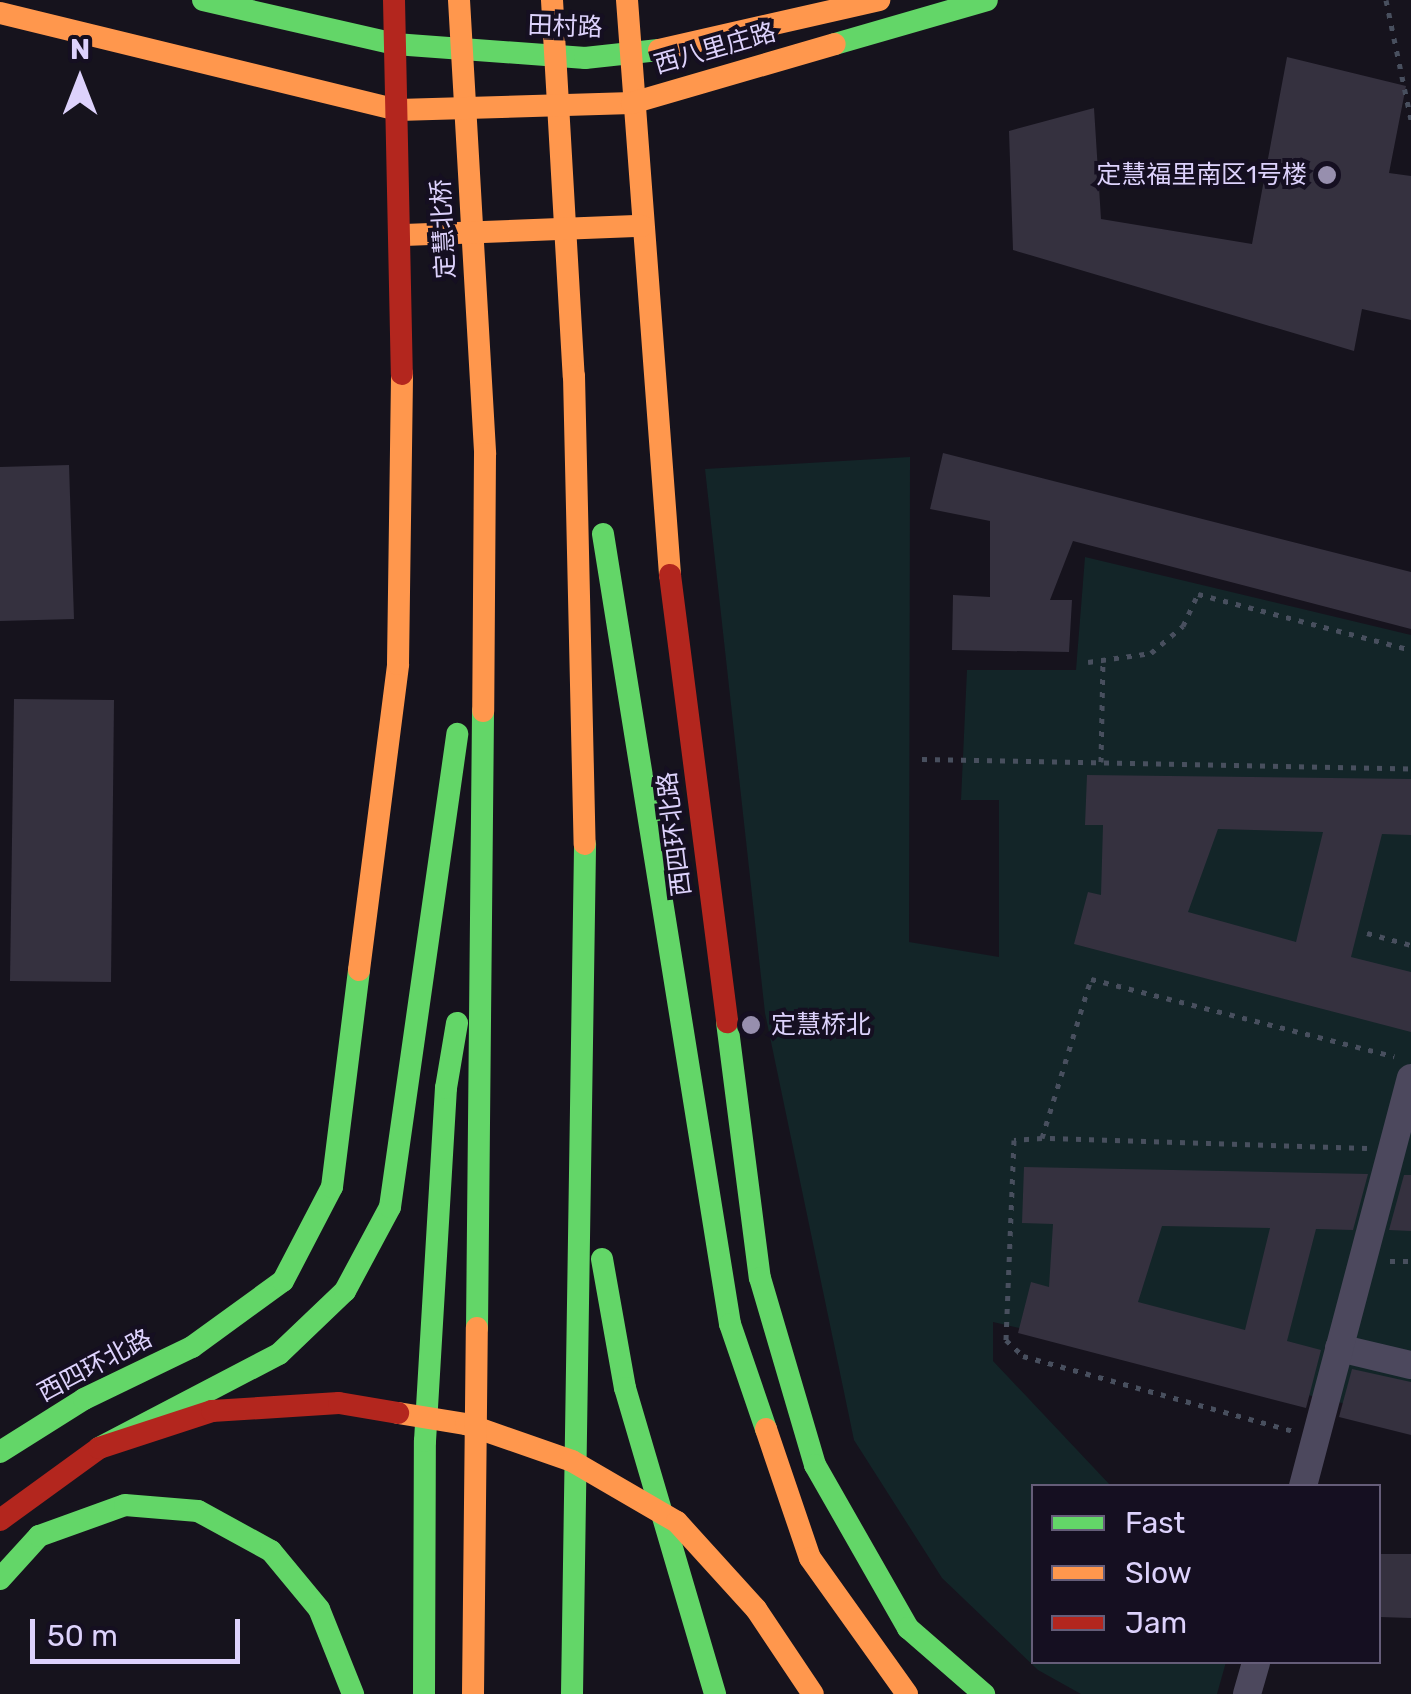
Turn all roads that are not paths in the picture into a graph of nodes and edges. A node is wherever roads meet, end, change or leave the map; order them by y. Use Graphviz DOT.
graph roads {
  1 [pos="203,0"];
  2 [pos="394,0"];
  3 [pos="459,0"];
  4 [pos="552,0"];
  5 [pos="627,0"];
  6 [pos="879,0"];
  7 [pos="987,0"];
  8 [pos="0,13"];
  9 [pos="395,44"];
  10 [pos="630,55"];
  11 [pos="632,104"];
  12 [pos="398,110"];
  13 [pos="642,226"];
  14 [pos="404,235"];
  15 [pos="574,376"];
  16 [pos="484,531"];
  17 [pos="483,881"];
  18 [pos="1411,1078"];
  19 [pos="581,1140"];
  20 [pos="1339,1348"];
  21 [pos="1411,1365"];
  22 [pos="99,1448"];
  23 [pos="0,1452"];
  24 [pos="1303,1484"];
  25 [pos="0,1520"];
  26 [pos="0,1579"];
  27 [pos="908,1628"];
  28 [pos="1256,1664"];
  29 [pos="353,1694"];
  30 [pos="424,1694"];
  31 [pos="473,1694"];
  32 [pos="572,1694"];
  33 [pos="715,1694"];
  34 [pos="813,1694"];
  35 [pos="908,1694"];
  36 [pos="984,1694"];
  37 [pos="1248,1694"];
  1 -- 9 [label="main road, 田村路"];
  2 -- 9 [label="main road, 西四环北路"];
  3 -- 16 [label="main road, 定慧北桥"];
  4 -- 15 [label="main road"];
  5 -- 10 [label="main road, 西四环北路"];
  6 -- 10 [label="main road, 西八里庄路"];
  7 -- 11 [label="main road, 西八里庄路"];
  8 -- 12 [label="main road"];
  9 -- 10 [label="main road, 田村路"];
  9 -- 12 [label="main road, 西四环北路"];
  10 -- 11 [label="main road, 西四环北路"];
  11 -- 12 [label="main road, 西八里庄路"];
  11 -- 13 [label="main road, 西四环北路"];
  12 -- 14 [label="main road, 西四环北路"];
  13 -- 14 [label="main road"];
  13 -- 27 [label="main road, 西四环北路"];
  14 -- 23 [label="main road, 西四环北路"];
  15 -- 19 [label="main road"];
  15 -- 35 [label="main road"];
  16 -- 17 [label="main road"];
  16 -- 22 [label="main road"];
  17 -- 30 [label="main road"];
  17 -- 31 [label="main road"];
  18 -- 20 [label="street"];
  19 -- 32 [label="main road"];
  19 -- 33 [label="main road"];
  20 -- 21 [label="street"];
  20 -- 24 [label="street"];
  22 -- 25 [label="main road"];
  22 -- 34 [label="main road"];
  26 -- 29 [label="main road"];
  27 -- 35 [label="main road"];
  27 -- 36 [label="main road"];
  28 -- 37 [label="street"];
}
